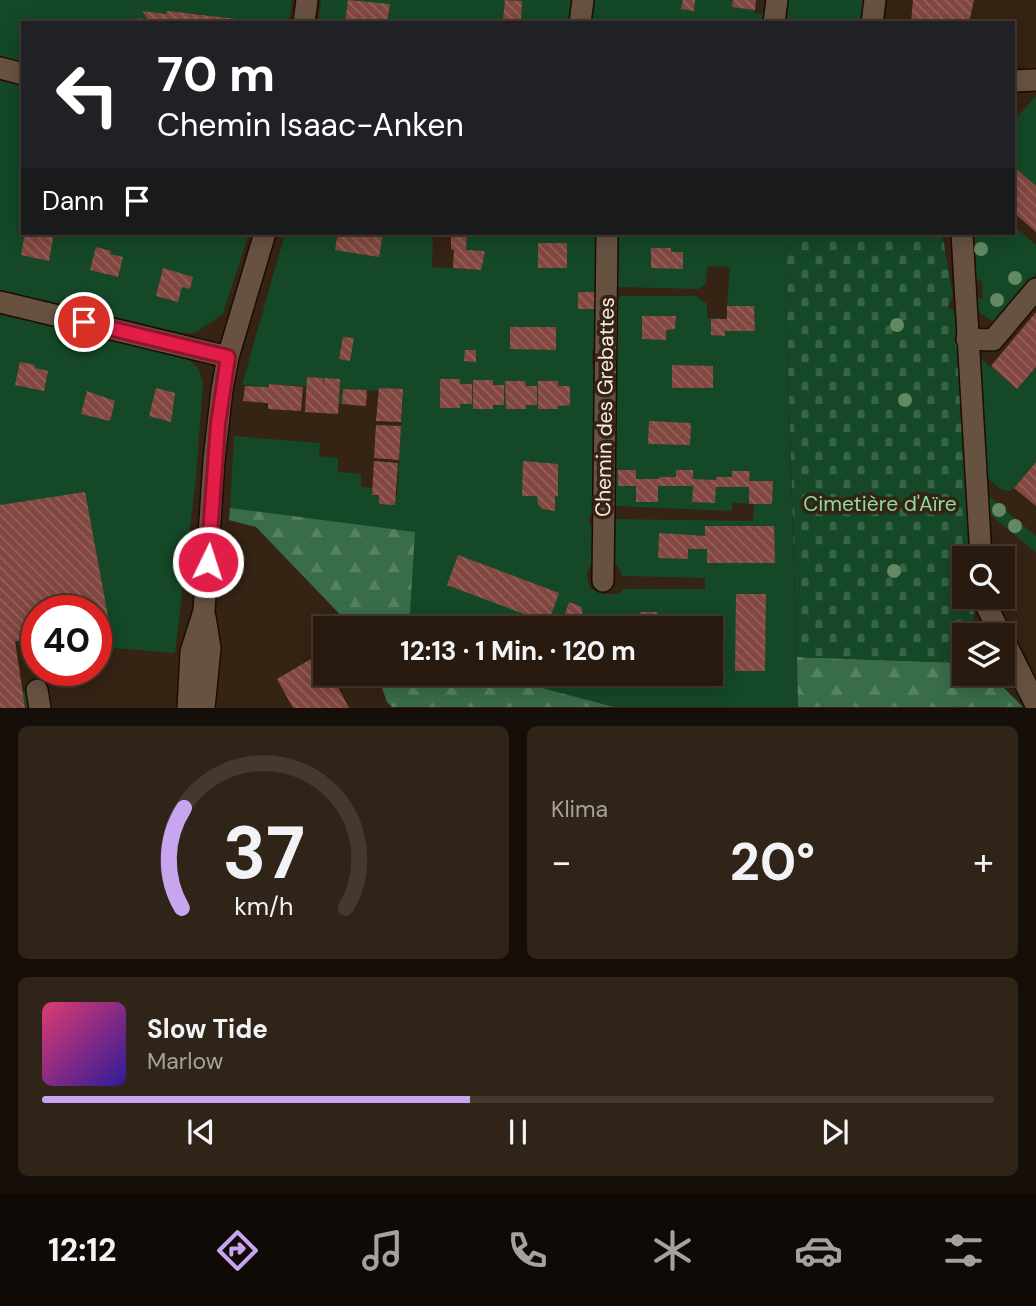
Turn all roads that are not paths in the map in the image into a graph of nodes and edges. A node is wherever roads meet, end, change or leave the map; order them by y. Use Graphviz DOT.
graph roads {
  1 [pos="307,0"];
  2 [pos="583,0"];
  3 [pos="777,0"];
  4 [pos="874,0"];
  5 [pos="304,21"];
  6 [pos="580,21"];
  7 [pos="774,21"];
  8 [pos="872,21"];
  9 [pos="0,68"];
  10 [pos="21,73"];
  11 [pos="1036,80"];
  12 [pos="1015,81"];
  13 [pos="264,235"];
  14 [pos="607,235"];
  15 [pos="962,235"];
  16 [pos="1036,289"];
  17 [pos="0,302"];
  18 [pos="967,339"];
  19 [pos="228,357"];
  20 [pos="980,546"];
  21 [pos="603,582"];
  22 [pos="1015,663"];
  23 [pos="190,705"];
  24 [pos="1036,705"];
  1 -- 5 [label="street"];
  2 -- 6 [label="street"];
  3 -- 7 [label="street"];
  4 -- 8 [label="street"];
  9 -- 10 [label="street"];
  11 -- 12 [label="street"];
  13 -- 19 [label="street"];
  14 -- 21 [label="street, Chemin des Grebattes"];
  15 -- 18 [label="street"];
  16 -- 18 [label="street"];
  17 -- 19 [label="street"];
  18 -- 20 [label="street"];
  19 -- 23 [label="street"];
  22 -- 24 [label="street"];
}
